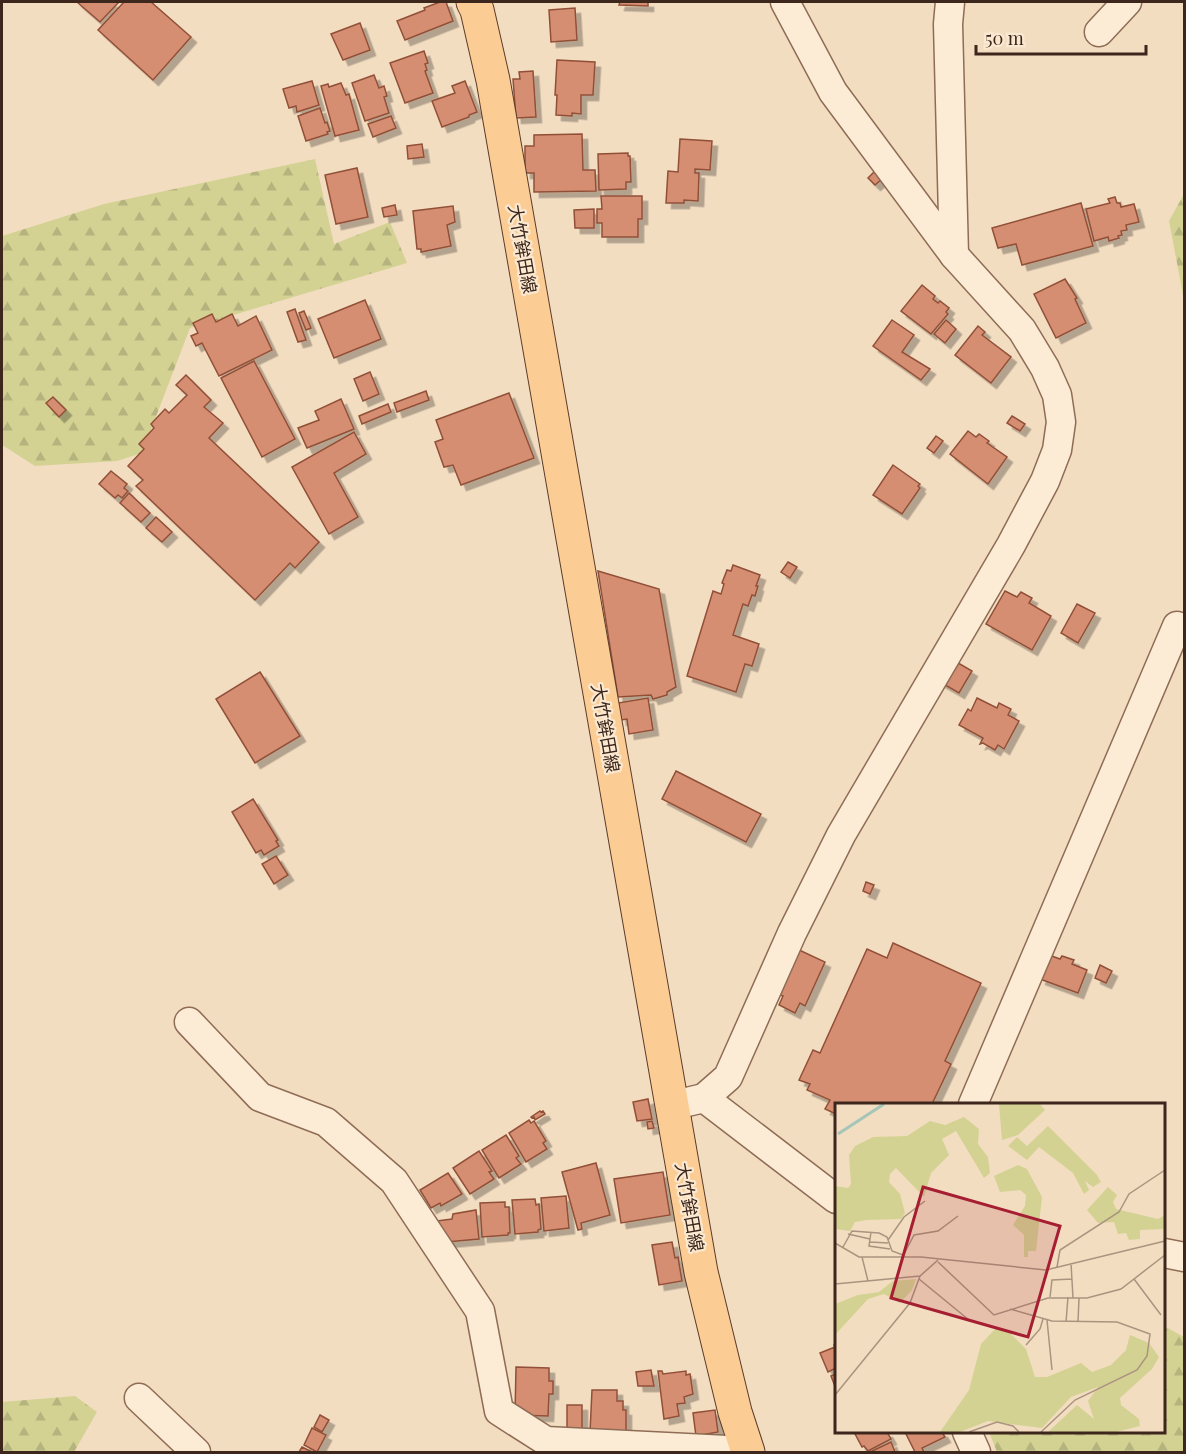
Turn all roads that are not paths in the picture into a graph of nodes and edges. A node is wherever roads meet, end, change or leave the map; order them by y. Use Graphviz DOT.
graph roads {
  1 [pos="473,2"];
  2 [pos="785,2"];
  3 [pos="950,2"];
  4 [pos="1126,2"];
  5 [pos="1099,32"];
  6 [pos="954,255"];
  7 [pos="1177,626"];
  8 [pos="189,1022"];
  9 [pos="704,1098"];
  10 [pos="973,1103"];
  11 [pos="671,1107"];
  12 [pos="835,1197"];
  13 [pos="1165,1253"];
  14 [pos="1185,1257"];
  15 [pos="139,1398"];
  16 [pos="968,1433"];
  17 [pos="196,1452"];
  18 [pos="737,1452"];
  19 [pos="976,1452"];
  1 -- 11 [label="main road, 大竹鉾田線"];
  2 -- 6 [label="street"];
  3 -- 6 [label="street"];
  4 -- 5 [label="street"];
  6 -- 9 [label="street"];
  7 -- 10 [label="street"];
  8 -- 18 [label="street"];
  9 -- 11 [label="street"];
  9 -- 12 [label="street"];
  11 -- 18 [label="main road, 大竹鉾田線"];
  13 -- 14 [label="street"];
  15 -- 17 [label="street"];
  16 -- 19 [label="street"];
}
